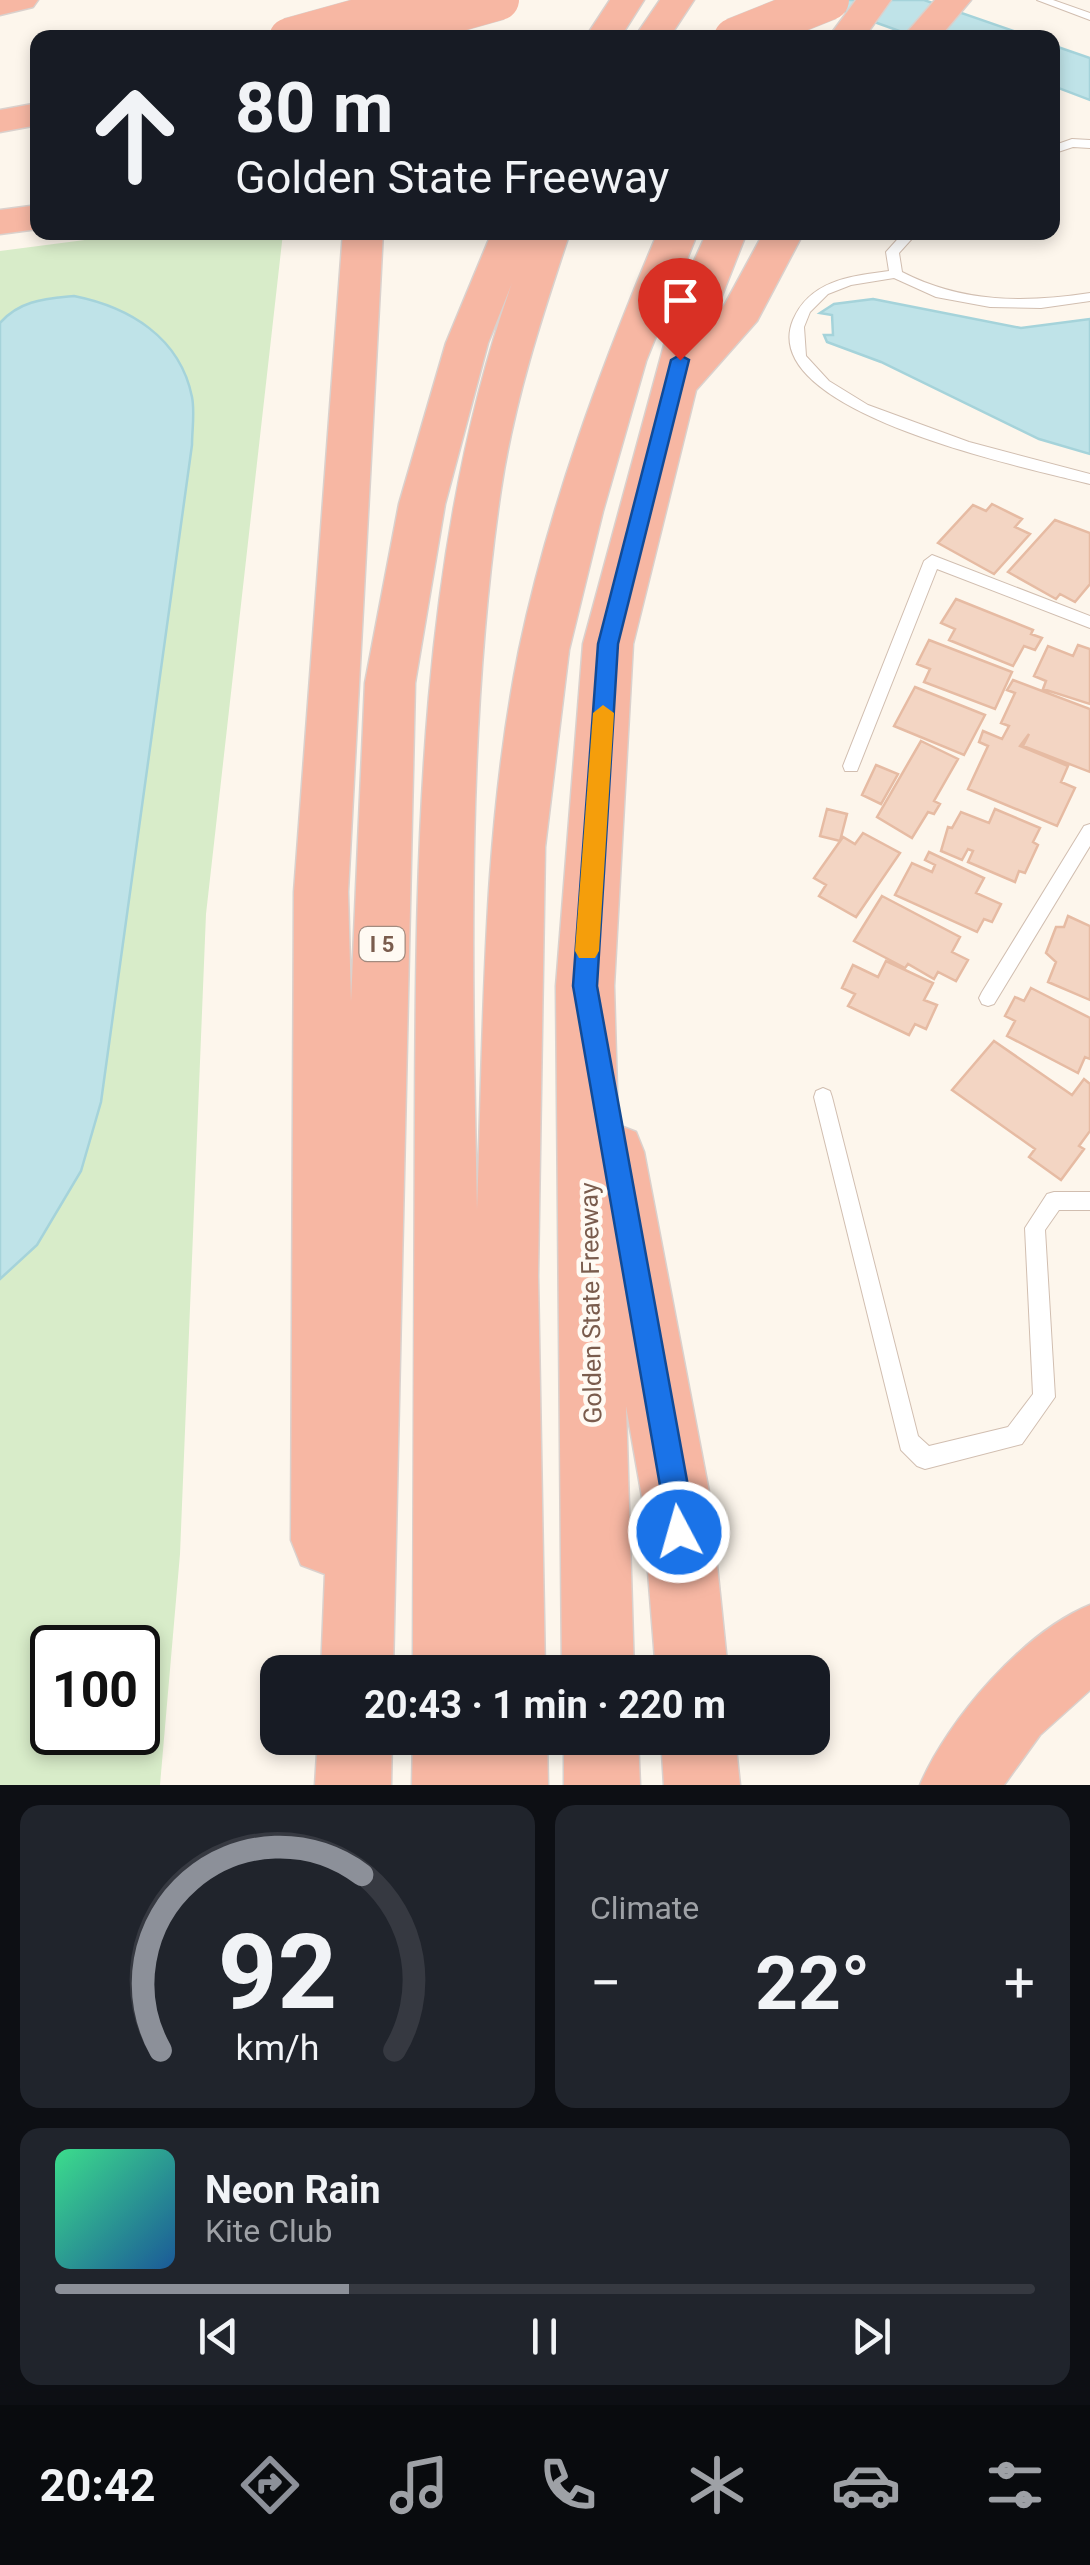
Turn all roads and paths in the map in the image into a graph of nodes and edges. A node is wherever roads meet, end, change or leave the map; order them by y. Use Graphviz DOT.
graph roads {
  1 [pos="21,0"];
  2 [pos="408,0"];
  3 [pos="426,0"];
  4 [pos="498,0"];
  5 [pos="628,0"];
  6 [pos="677,0"];
  7 [pos="822,0"];
  8 [pos="830,0"];
  9 [pos="874,0"];
  10 [pos="954,0"];
  11 [pos="1043,0"];
  12 [pos="0,4"];
  13 [pos="1090,16"];
  14 [pos="318,30"];
  15 [pos="395,30"];
  16 [pos="395,30"];
  17 [pos="607,30"];
  18 [pos="656,30"];
  19 [pos="754,30"];
  20 [pos="796,30"];
  21 [pos="851,30"];
  22 [pos="926,30"];
  23 [pos="30,92"];
  24 [pos="0,98"];
  25 [pos="30,115"];
  26 [pos="0,121"];
  27 [pos="1090,144"];
  28 [pos="1060,147"];
  29 [pos="30,218"];
  30 [pos="0,222"];
  31 [pos="362,240"];
  32 [pos="509,240"];
  33 [pos="547,240"];
  34 [pos="675,240"];
  35 [pos="724,240"];
  36 [pos="780,240"];
  37 [pos="904,240"];
  38 [pos="896,274"];
  39 [pos="1090,297"];
  40 [pos="671,390"];
  41 [pos="1090,479"];
  42 [pos="1090,622"];
  43 [pos="851,766"];
  44 [pos="1090,831"];
  45 [pos="585,986"];
  46 [pos="988,998"];
  47 [pos="823,1098"];
  48 [pos="1090,1201"];
  49 [pos="1090,1641"];
  50 [pos="327,1655"];
  51 [pos="358,1655"];
  52 [pos="449,1655"];
  53 [pos="509,1655"];
  54 [pos="598,1655"];
  55 [pos="690,1655"];
  56 [pos="328,1755"];
  57 [pos="354,1755"];
  58 [pos="450,1755"];
  59 [pos="510,1755"];
  60 [pos="601,1755"];
  61 [pos="699,1755"];
  62 [pos="328,1785"];
  63 [pos="353,1785"];
  64 [pos="450,1785"];
  65 [pos="510,1785"];
  66 [pos="602,1785"];
  67 [pos="702,1785"];
  68 [pos="958,1785"];
  1 -- 12 [label="highway"];
  2 -- 15 [label="highway"];
  3 -- 14 [label="highway, bridge"];
  4 -- 16 [label="highway, bridge"];
  5 -- 17 [label="highway"];
  6 -- 18 [label="highway"];
  7 -- 20 [label="highway"];
  8 -- 19 [label="highway, bridge"];
  9 -- 21 [label="highway"];
  10 -- 22 [label="highway"];
  11 -- 13 [label="lane"];
  23 -- 24 [label="highway"];
  25 -- 26 [label="highway"];
  27 -- 28 [label="lane"];
  29 -- 30 [label="highway"];
  31 -- 50 [label="highway"];
  32 -- 51 [label="highway, I 5"];
  33 -- 52 [label="highway"];
  34 -- 53 [label="highway"];
  35 -- 40 [label="highway, Golden State Freeway"];
  36 -- 40 [label="highway"];
  37 -- 38 [label="lane"];
  38 -- 39 [label="lane"];
  38 -- 41 [label="lane"];
  40 -- 45 [label="highway, Golden State Freeway"];
  42 -- 43 [label="lane"];
  44 -- 46 [label="lane"];
  45 -- 54 [label="highway, Golden State Freeway"];
  45 -- 55 [label="highway"];
  47 -- 48 [label="lane"];
  49 -- 68 [label="highway"];
  56 -- 62 [label="highway"];
  57 -- 63 [label="highway"];
  58 -- 64 [label="highway"];
  59 -- 65 [label="highway"];
  60 -- 66 [label="highway"];
  61 -- 67 [label="highway"];
}
